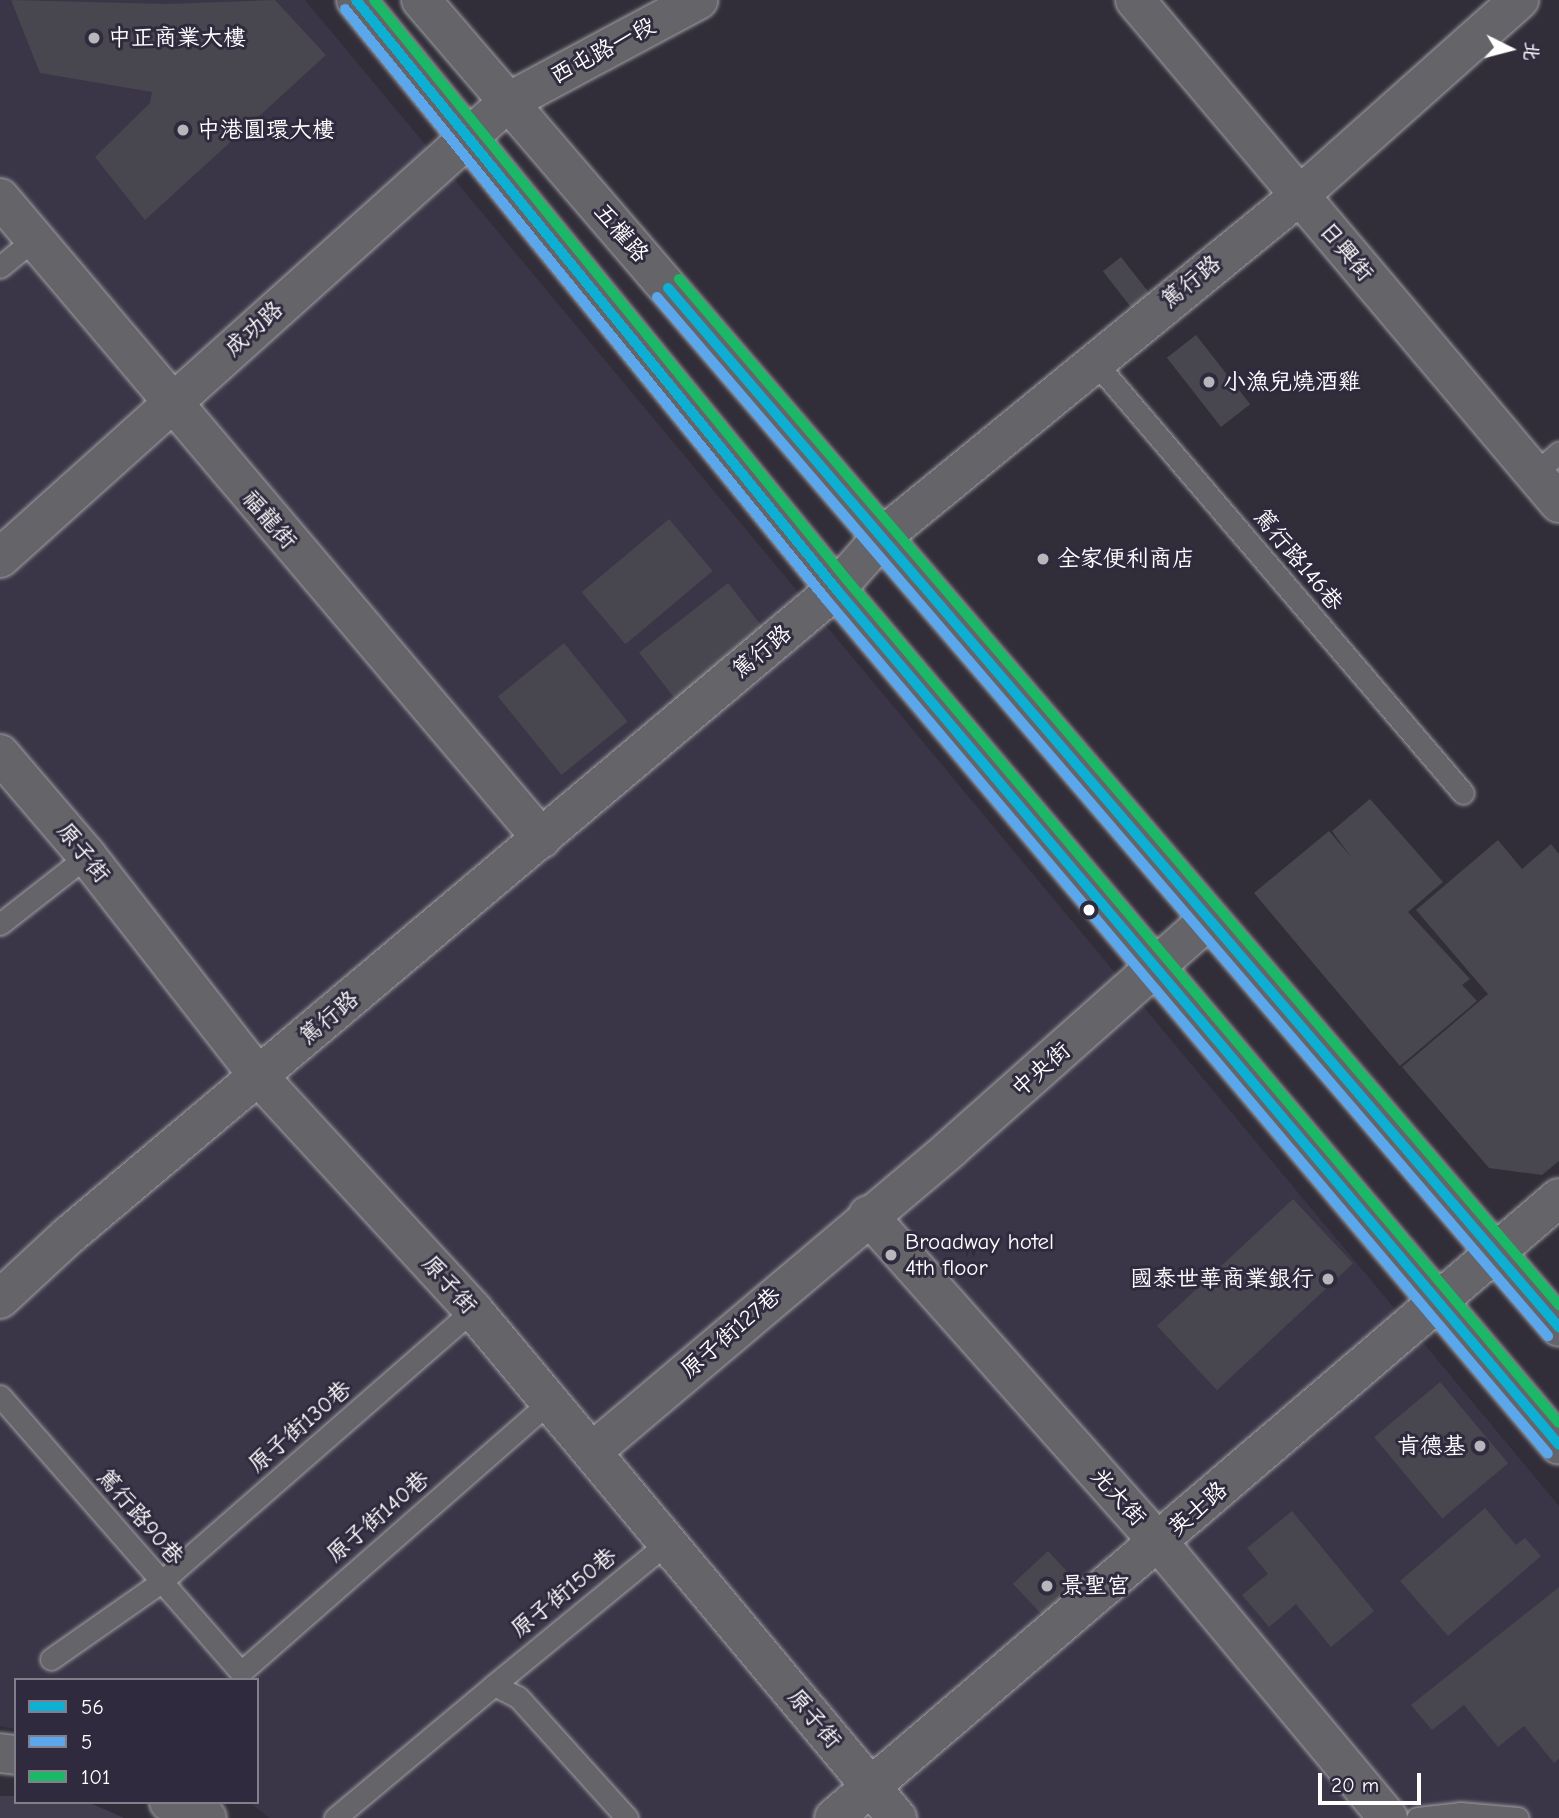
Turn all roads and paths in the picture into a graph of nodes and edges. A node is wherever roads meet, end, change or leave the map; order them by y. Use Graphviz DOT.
graph roads {
  1 [pos="356,0"];
  2 [pos="421,0"];
  3 [pos="698,0"];
  4 [pos="1135,0"];
  5 [pos="1519,0"];
  6 [pos="508,102"];
  7 [pos="468,137"];
  8 [pos="1298,196"];
  9 [pos="0,198"];
  10 [pos="34,239"];
  11 [pos="0,267"];
  12 [pos="1094,361"];
  13 [pos="170,404"];
  14 [pos="1547,463"];
  15 [pos="1559,503"];
  16 [pos="882,537"];
  17 [pos="0,558"];
  18 [pos="836,589"];
  19 [pos="0,754"];
  20 [pos="1463,793"];
  21 [pos="542,839"];
  22 [pos="88,856"];
  23 [pos="1209,919"];
  24 [pos="0,924"];
  25 [pos="1158,968"];
  26 [pos="259,1077"];
  27 [pos="1559,1198"];
  28 [pos="868,1215"];
  29 [pos="1495,1252"];
  30 [pos="0,1299"];
  31 [pos="1438,1301"];
  32 [pos="473,1310"];
  33 [pos="1559,1327"];
  34 [pos="0,1396"];
  35 [pos="549,1402"];
  36 [pos="1559,1445"];
  37 [pos="593,1451"];
  38 [pos="668,1542"];
  39 [pos="1159,1543"];
  40 [pos="160,1582"];
  41 [pos="51,1659"];
  42 [pos="241,1672"];
  43 [pos="494,1685"];
  44 [pos="871,1787"];
  45 [pos="174,1804"];
  46 [pos="206,1818"];
  47 [pos="335,1818"];
  48 [pos="627,1818"];
  49 [pos="834,1818"];
  50 [pos="897,1818"];
  51 [pos="1388,1818"];
  52 [pos="1417,1818"];
  53 [pos="1518,1818"];
  1 -- 7 [label="street"];
  2 -- 6 [label="street, 五權路"];
  3 -- 6 [label="street, 西屯路一段"];
  4 -- 8 [label="street, 日興街"];
  5 -- 8 [label="street, 篤行路"];
  6 -- 7 [label="street, 成功路"];
  6 -- 16 [label="street, 五權路"];
  7 -- 13 [label="street, 成功路"];
  7 -- 18 [label="street"];
  8 -- 12 [label="street, 篤行路"];
  8 -- 14 [label="street, 日興街"];
  9 -- 10 [label="street, 福龍街"];
  10 -- 11 [label="lane"];
  10 -- 13 [label="street, 福龍街"];
  12 -- 16 [label="street, 篤行路"];
  12 -- 20 [label="lane, 篤行路146巷"];
  13 -- 17 [label="street, 成功路"];
  13 -- 21 [label="street, 福龍街"];
  14 -- 15 [label="street, 日興街"];
  16 -- 18 [label="street, 篤行路"];
  16 -- 23 [label="street, 五權路"];
  18 -- 21 [label="street, 篤行路"];
  18 -- 25 [label="street"];
  19 -- 22 [label="street, 原子街"];
  21 -- 26 [label="street, 篤行路"];
  22 -- 24 [label="lane"];
  22 -- 26 [label="street, 原子街"];
  23 -- 25 [label="street, 中央街"];
  23 -- 29 [label="street, 五權路"];
  25 -- 28 [label="street, 中央街"];
  25 -- 31 [label="street"];
  26 -- 30 [label="street, 篤行路"];
  26 -- 32 [label="street, 原子街"];
  27 -- 29 [label="street, 英士路"];
  28 -- 37 [label="street, 原子街127巷"];
  28 -- 39 [label="street, 光大街"];
  29 -- 31 [label="street, 英士路"];
  29 -- 33 [label="street, 五權路"];
  31 -- 36 [label="street"];
  31 -- 39 [label="street, 英士路"];
  32 -- 35 [label="street, 原子街"];
  32 -- 40 [label="lane, 原子街130巷"];
  34 -- 40 [label="lane, 篤行路90巷"];
  35 -- 37 [label="street, 原子街"];
  35 -- 42 [label="lane, 原子街140巷"];
  37 -- 38 [label="street, 原子街"];
  38 -- 43 [label="lane, 原子街150巷"];
  38 -- 44 [label="street, 原子街"];
  39 -- 44 [label="street, 英士路"];
  39 -- 51 [label="street, 光大街"];
  40 -- 41 [label="lane, 原子街130巷"];
  40 -- 42 [label="lane, 篤行路90巷"];
  43 -- 47 [label="lane, 原子街150巷"];
  43 -- 48 [label="lane"];
  44 -- 49 [label="street, 英士路"];
  44 -- 50 [label="street, 原子街"];
  45 -- 46 [label="street"];
  52 -- 53 [label="lane"];
}
